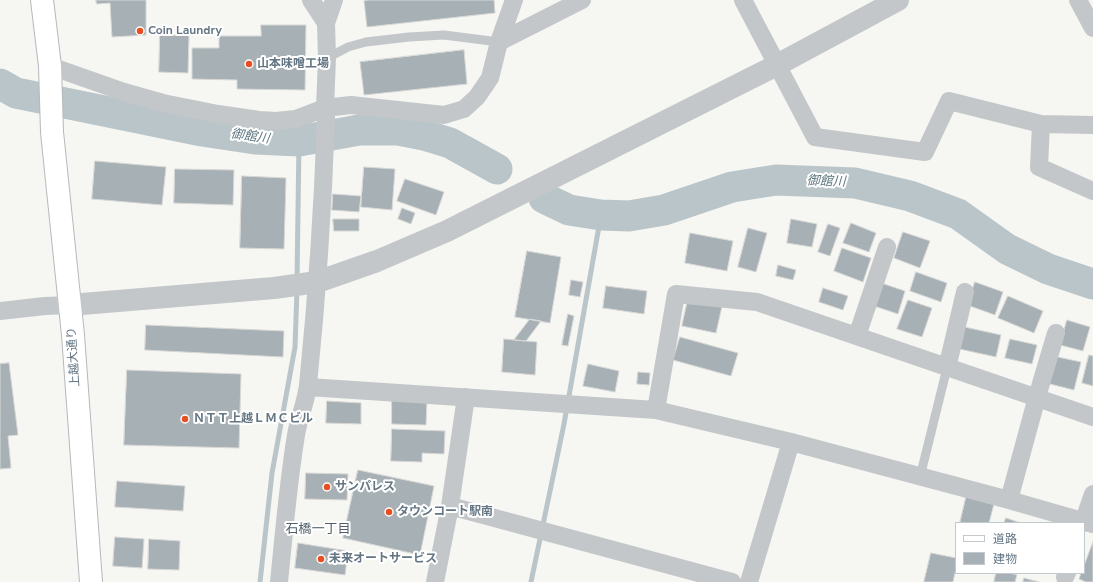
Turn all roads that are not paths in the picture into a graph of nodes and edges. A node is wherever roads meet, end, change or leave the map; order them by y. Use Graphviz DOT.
graph roads {
  1 [pos="42,0"];
  2 [pos="311,0"];
  3 [pos="334,0"];
  4 [pos="514,0"];
  5 [pos="582,0"];
  6 [pos="743,0"];
  7 [pos="898,0"];
  8 [pos="1078,0"];
  9 [pos="326,24"];
  10 [pos="1093,28"];
  11 [pos="499,42"];
  12 [pos="327,58"];
  13 [pos="777,65"];
  14 [pos="50,73"];
  15 [pos="326,112"];
  16 [pos="1040,124"];
  17 [pos="1093,125"];
  18 [pos="1093,191"];
  19 [pos="887,247"];
  20 [pos="317,282"];
  21 [pos="965,292"];
  22 [pos="70,305"];
  23 [pos="0,311"];
  24 [pos="1056,332"];
  25 [pos="857,336"];
  26 [pos="947,368"];
  27 [pos="308,387"];
  28 [pos="466,397"];
  29 [pos="1037,397"];
  30 [pos="656,410"];
  31 [pos="1093,417"];
  32 [pos="791,442"];
  33 [pos="920,477"];
  34 [pos="1093,494"];
  35 [pos="1009,500"];
  36 [pos="450,506"];
  37 [pos="1083,522"];
  38 [pos="1086,523"];
  39 [pos="91,582"];
  40 [pos="279,582"];
  41 [pos="435,582"];
  42 [pos="732,582"];
  43 [pos="750,582"];
  1 -- 14 [label="main road"];
  2 -- 9 [label="street"];
  3 -- 9 [label="street"];
  4 -- 11 [label="street"];
  5 -- 11 [label="street"];
  6 -- 13 [label="street"];
  7 -- 13 [label="street"];
  8 -- 10 [label="street"];
  9 -- 12 [label="street"];
  11 -- 12 [label="lane"];
  11 -- 15 [label="street"];
  12 -- 15 [label="street"];
  13 -- 16 [label="street"];
  13 -- 20 [label="street"];
  14 -- 15 [label="street"];
  14 -- 22 [label="main road, 上越大通り"];
  15 -- 20 [label="street"];
  16 -- 17 [label="street"];
  16 -- 18 [label="street"];
  19 -- 25 [label="street"];
  20 -- 22 [label="street"];
  20 -- 27 [label="street"];
  21 -- 26 [label="street"];
  22 -- 23 [label="street"];
  22 -- 39 [label="main road, 上越大通り"];
  24 -- 29 [label="street"];
  25 -- 26 [label="street"];
  25 -- 30 [label="street"];
  26 -- 29 [label="street"];
  26 -- 33 [label="lane"];
  27 -- 28 [label="street"];
  27 -- 40 [label="street"];
  28 -- 30 [label="street"];
  28 -- 36 [label="street"];
  29 -- 31 [label="street"];
  29 -- 35 [label="street"];
  30 -- 32 [label="street"];
  32 -- 33 [label="street"];
  32 -- 43 [label="street"];
  33 -- 35 [label="street"];
  34 -- 38 [label="street"];
  35 -- 37 [label="street"];
  36 -- 41 [label="street"];
  36 -- 42 [label="street"];
}
